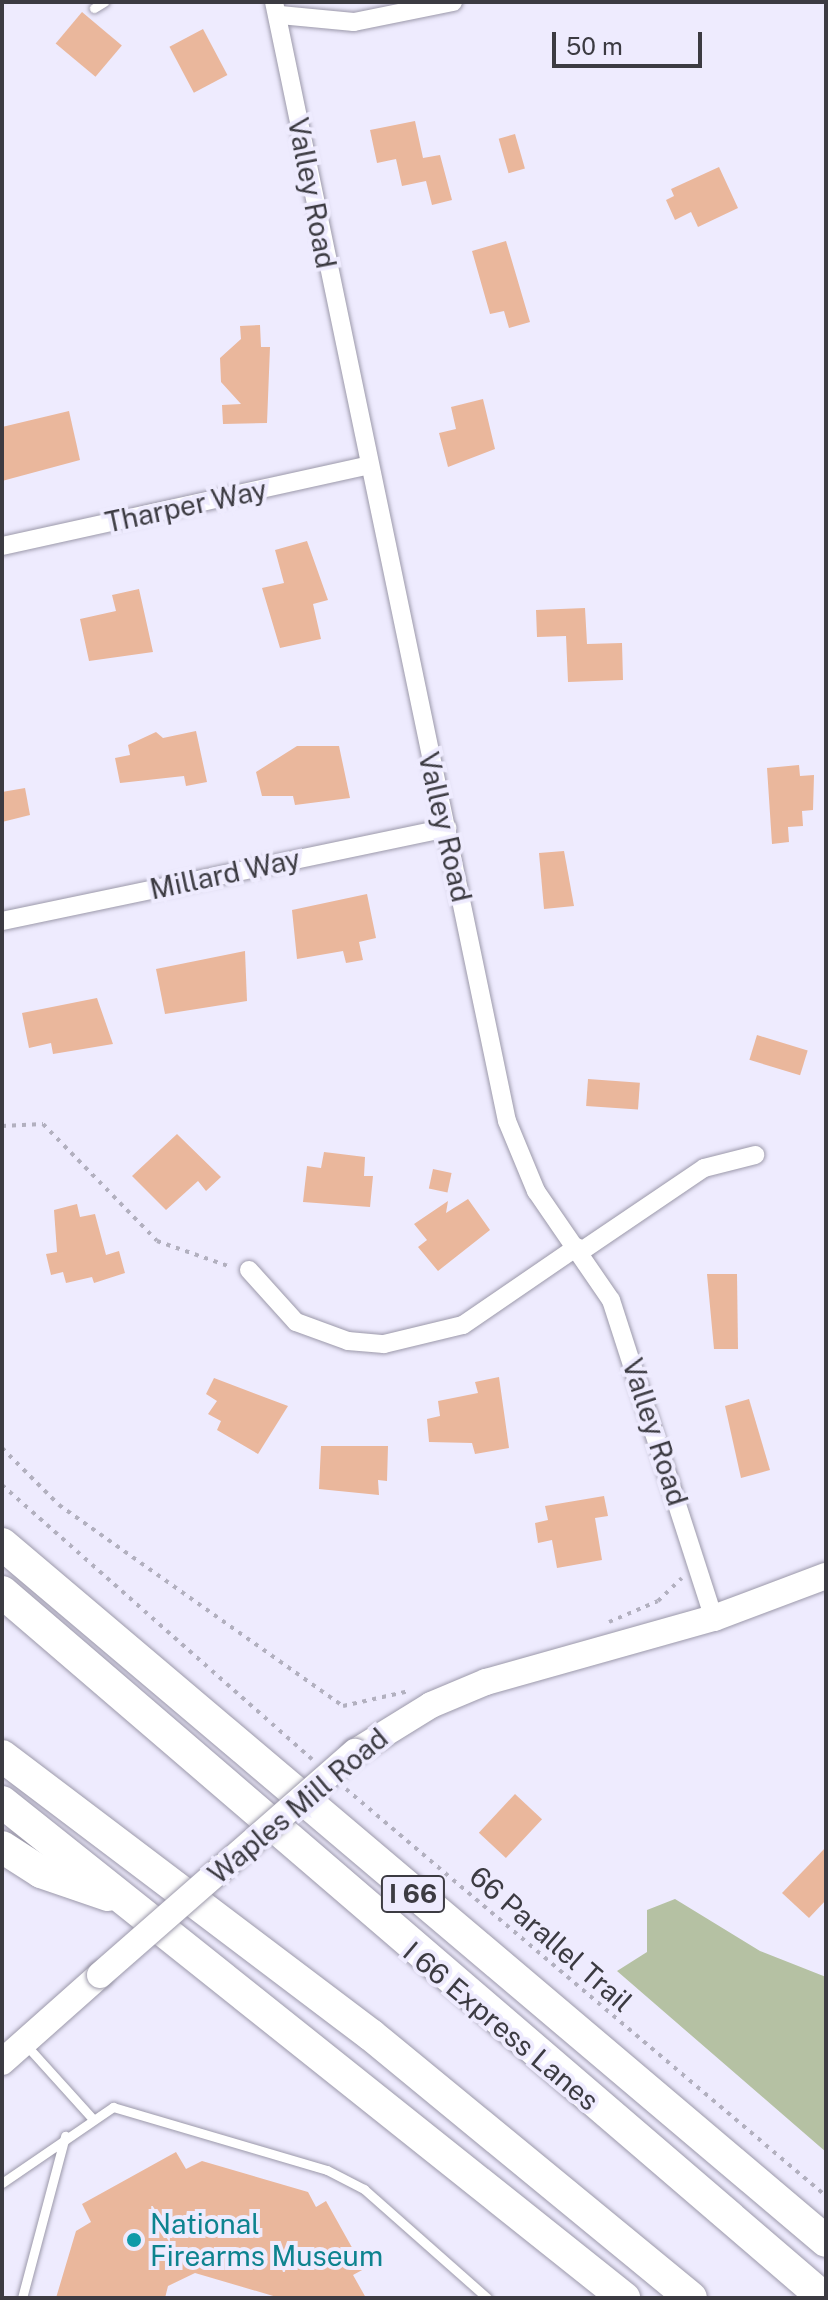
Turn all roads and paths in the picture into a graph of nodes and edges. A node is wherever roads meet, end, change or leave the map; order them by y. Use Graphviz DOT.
graph roads {
  1 [pos="104,2"];
  2 [pos="453,2"];
  3 [pos="94,8"];
  4 [pos="277,9"];
  5 [pos="369,465"];
  6 [pos="2,546"];
  7 [pos="447,828"];
  8 [pos="2,921"];
  9 [pos="2,1126"];
  10 [pos="755,1155"];
  11 [pos="578,1249"];
  12 [pos="249,1270"];
  13 [pos="2,1448"];
  14 [pos="2,1485"];
  15 [pos="2,1544"];
  16 [pos="826,1576"];
  17 [pos="2,1592"];
  18 [pos="2,1607"];
  19 [pos="714,1618"];
  20 [pos="63,1644"];
  21 [pos="417,1691"];
  22 [pos="2,1756"];
  23 [pos="319,1766"];
  24 [pos="343,1786"];
  25 [pos="2,1802"];
  26 [pos="2,1847"];
  27 [pos="131,1903"];
  28 [pos="24,2043"];
  29 [pos="2,2062"];
  30 [pos="91,2117"];
  31 [pos="65,2136"];
  32 [pos="2,2183"];
  33 [pos="826,2196"];
  34 [pos="826,2241"];
  35 [pos="22,2298"];
  36 [pos="487,2298"];
  37 [pos="624,2298"];
  38 [pos="691,2298"];
  39 [pos="824,2298"];
  1 -- 3 [label="lane"];
  2 -- 4 [label="street"];
  4 -- 5 [label="street, Valley Road"];
  5 -- 6 [label="street, Tharper Way"];
  5 -- 7 [label="street, Valley Road"];
  7 -- 8 [label="street, Millard Way"];
  7 -- 11 [label="street, Valley Road"];
  9 -- 12 [label="path"];
  10 -- 11 [label="street"];
  11 -- 12 [label="street"];
  11 -- 19 [label="street, Valley Road"];
  13 -- 21 [label="path"];
  14 -- 23 [label="path"];
  15 -- 34 [label="highway, I 66"];
  16 -- 19 [label="main road, Waples Mill Road"];
  17 -- 20 [label="highway, I 66 Express Lanes"];
  18 -- 20 [label="highway"];
  19 -- 28 [label="main road, Waples Mill Road, bridge"];
  20 -- 39 [label="highway, I 66 Express Lanes"];
  22 -- 38 [label="highway"];
  24 -- 33 [label="path, 66 Parallel Trail"];
  25 -- 27 [label="highway"];
  26 -- 27 [label="highway"];
  27 -- 37 [label="highway"];
  28 -- 29 [label="main road, Waples Mill Road"];
  28 -- 30 [label="lane"];
  30 -- 31 [label="lane"];
  30 -- 36 [label="lane"];
  31 -- 32 [label="lane"];
  31 -- 35 [label="lane"];
}
